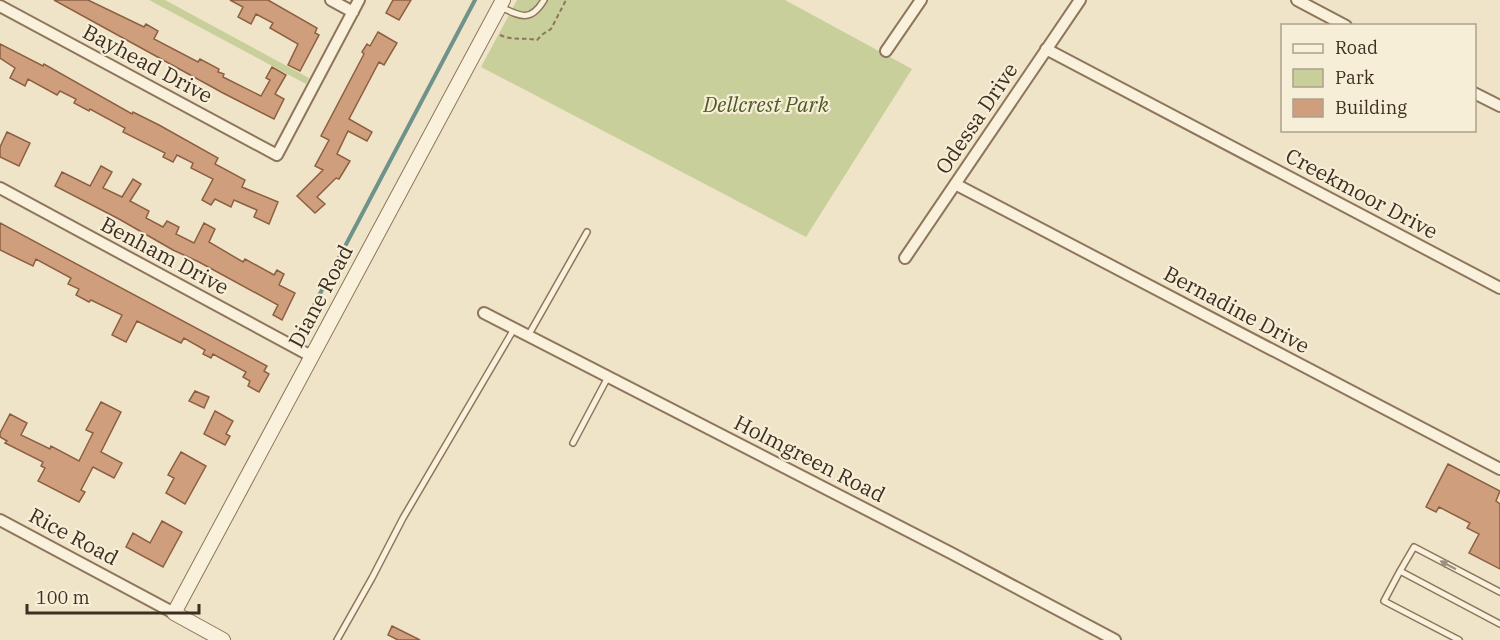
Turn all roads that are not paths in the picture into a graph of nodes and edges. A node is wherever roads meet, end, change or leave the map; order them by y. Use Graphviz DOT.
graph roads {
  1 [pos="331,0"];
  2 [pos="359,0"];
  3 [pos="544,0"];
  4 [pos="921,0"];
  5 [pos="1080,0"];
  6 [pos="1298,0"];
  7 [pos="501,3"];
  8 [pos="0,6"];
  9 [pos="353,12"];
  10 [pos="1342,24"];
  11 [pos="1046,49"];
  12 [pos="886,51"];
  13 [pos="1476,94"];
  14 [pos="1500,106"];
  15 [pos="955,184"];
  16 [pos="0,188"];
  17 [pos="587,232"];
  18 [pos="905,258"];
  19 [pos="1500,288"];
  20 [pos="484,314"];
  21 [pos="514,329"];
  22 [pos="528,336"];
  23 [pos="311,356"];
  24 [pos="609,377"];
  25 [pos="573,443"];
  26 [pos="1500,469"];
  27 [pos="0,520"];
  28 [pos="1400,571"];
  29 [pos="1500,592"];
  30 [pos="174,613"];
  31 [pos="1500,624"];
  32 [pos="223,640"];
  33 [pos="337,640"];
  34 [pos="1116,640"];
  35 [pos="1460,640"];
  1 -- 9 [label="street"];
  2 -- 9 [label="street"];
  3 -- 7 [label="lane"];
  4 -- 12 [label="street"];
  5 -- 11 [label="street, Odessa Drive"];
  6 -- 10 [label="street"];
  7 -- 23 [label="street, Diane Road"];
  8 -- 9 [label="street, Bayhead Drive"];
  11 -- 15 [label="street, Odessa Drive"];
  11 -- 19 [label="street, Creekmoor Drive"];
  13 -- 14 [label="street"];
  15 -- 18 [label="street, Odessa Drive"];
  15 -- 26 [label="street, Bernadine Drive"];
  16 -- 23 [label="street, Benham Drive"];
  17 -- 22 [label="lane"];
  20 -- 21 [label="street, Holmgreen Road"];
  21 -- 22 [label="street, Holmgreen Road"];
  21 -- 33 [label="lane"];
  22 -- 24 [label="street, Holmgreen Road"];
  23 -- 30 [label="street, Diane Road"];
  24 -- 25 [label="lane"];
  24 -- 34 [label="street, Holmgreen Road"];
  27 -- 30 [label="street, Rice Road"];
  29 -- 28 [label="lane, one-way"];
  28 -- 31 [label="lane"];
  28 -- 35 [label="lane"];
  30 -- 32 [label="street, Rice Road"];
}
